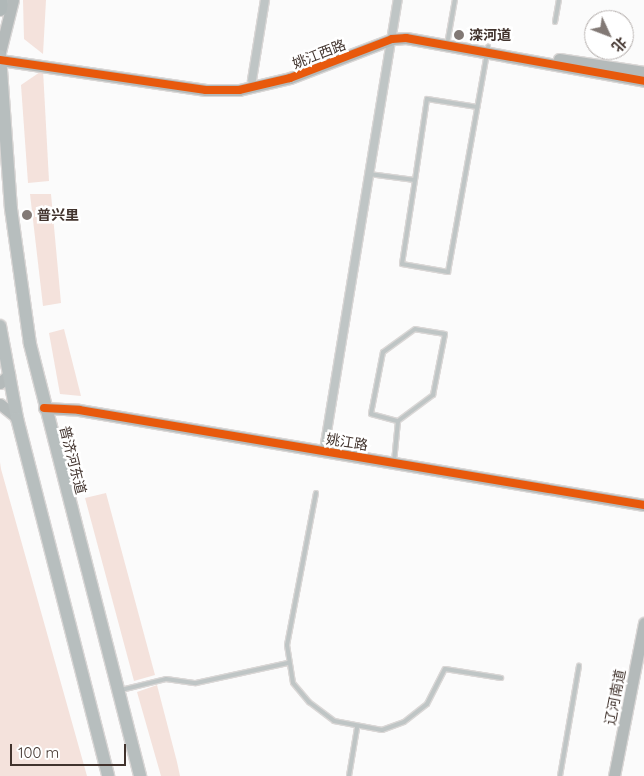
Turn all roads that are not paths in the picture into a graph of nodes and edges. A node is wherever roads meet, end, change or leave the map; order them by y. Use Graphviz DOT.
graph roads {
  1 [pos="1,0"];
  2 [pos="13,0"];
  3 [pos="265,0"];
  4 [pos="398,0"];
  5 [pos="455,0"];
  6 [pos="559,0"];
  7 [pos="0,9"];
  8 [pos="555,22"];
  9 [pos="392,36"];
  10 [pos="448,39"];
  11 [pos="488,51"];
  12 [pos="0,54"];
  13 [pos="0,60"];
  14 [pos="644,72"];
  15 [pos="252,80"];
  16 [pos="644,81"];
  17 [pos="478,107"];
  18 [pos="369,174"];
  19 [pos="415,180"];
  20 [pos="0,326"];
  21 [pos="9,374"];
  22 [pos="0,384"];
  23 [pos="0,404"];
  24 [pos="44,408"];
  25 [pos="17,418"];
  26 [pos="398,420"];
  27 [pos="324,450"];
  28 [pos="394,462"];
  29 [pos="316,493"];
  30 [pos="644,504"];
  31 [pos="644,624"];
  32 [pos="288,663"];
  33 [pos="641,663"];
  34 [pos="579,666"];
  35 [pos="501,678"];
  36 [pos="117,691"];
  37 [pos="357,728"];
  38 [pos="108,776"];
  39 [pos="140,776"];
  40 [pos="349,776"];
  41 [pos="560,776"];
  42 [pos="565,776"];
  43 [pos="614,776"];
  1 -- 7 [label="highway"];
  2 -- 12 [label="street"];
  3 -- 15 [label="street"];
  4 -- 9 [label="street"];
  5 -- 10 [label="lane"];
  6 -- 8 [label="lane"];
  9 -- 10 [label="street, 姚江西路"];
  9 -- 11 [label="street, 姚江西路"];
  9 -- 13 [label="street, 姚江西路"];
  9 -- 15 [label="street, 姚江西路"];
  9 -- 18 [label="street"];
  10 -- 11 [label="street, 姚江西路"];
  11 -- 14 [label="street, 姚江西路"];
  11 -- 16 [label="street, 姚江西路"];
  11 -- 17 [label="lane"];
  12 -- 13 [label="main road, 普济河东道"];
  12 -- 15 [label="street, 姚江西路"];
  13 -- 24 [label="main road, 普济河东道"];
  17 -- 19 [label="lane"];
  17 -- 19 [label="lane"];
  18 -- 19 [label="lane"];
  18 -- 27 [label="street"];
  20 -- 21 [label="main road"];
  21 -- 22 [label="street"];
  21 -- 25 [label="main road"];
  23 -- 25 [label="street"];
  24 -- 27 [label="street, 姚江路"];
  24 -- 36 [label="main road, 普济河东道"];
  25 -- 38 [label="main road"];
  26 -- 26 [label="lane"];
  26 -- 28 [label="lane"];
  27 -- 28 [label="street, 姚江路"];
  28 -- 30 [label="street, 姚江路"];
  29 -- 32 [label="lane"];
  31 -- 33 [label="street, 辽河南道"];
  32 -- 36 [label="lane"];
  32 -- 37 [label="lane"];
  33 -- 43 [label="street, 辽河南道"];
  34 -- 41 [label="lane"];
  35 -- 37 [label="lane"];
  36 -- 39 [label="main road, 普济河东道"];
  37 -- 40 [label="lane"];
  41 -- 42 [label="lane"];
}
